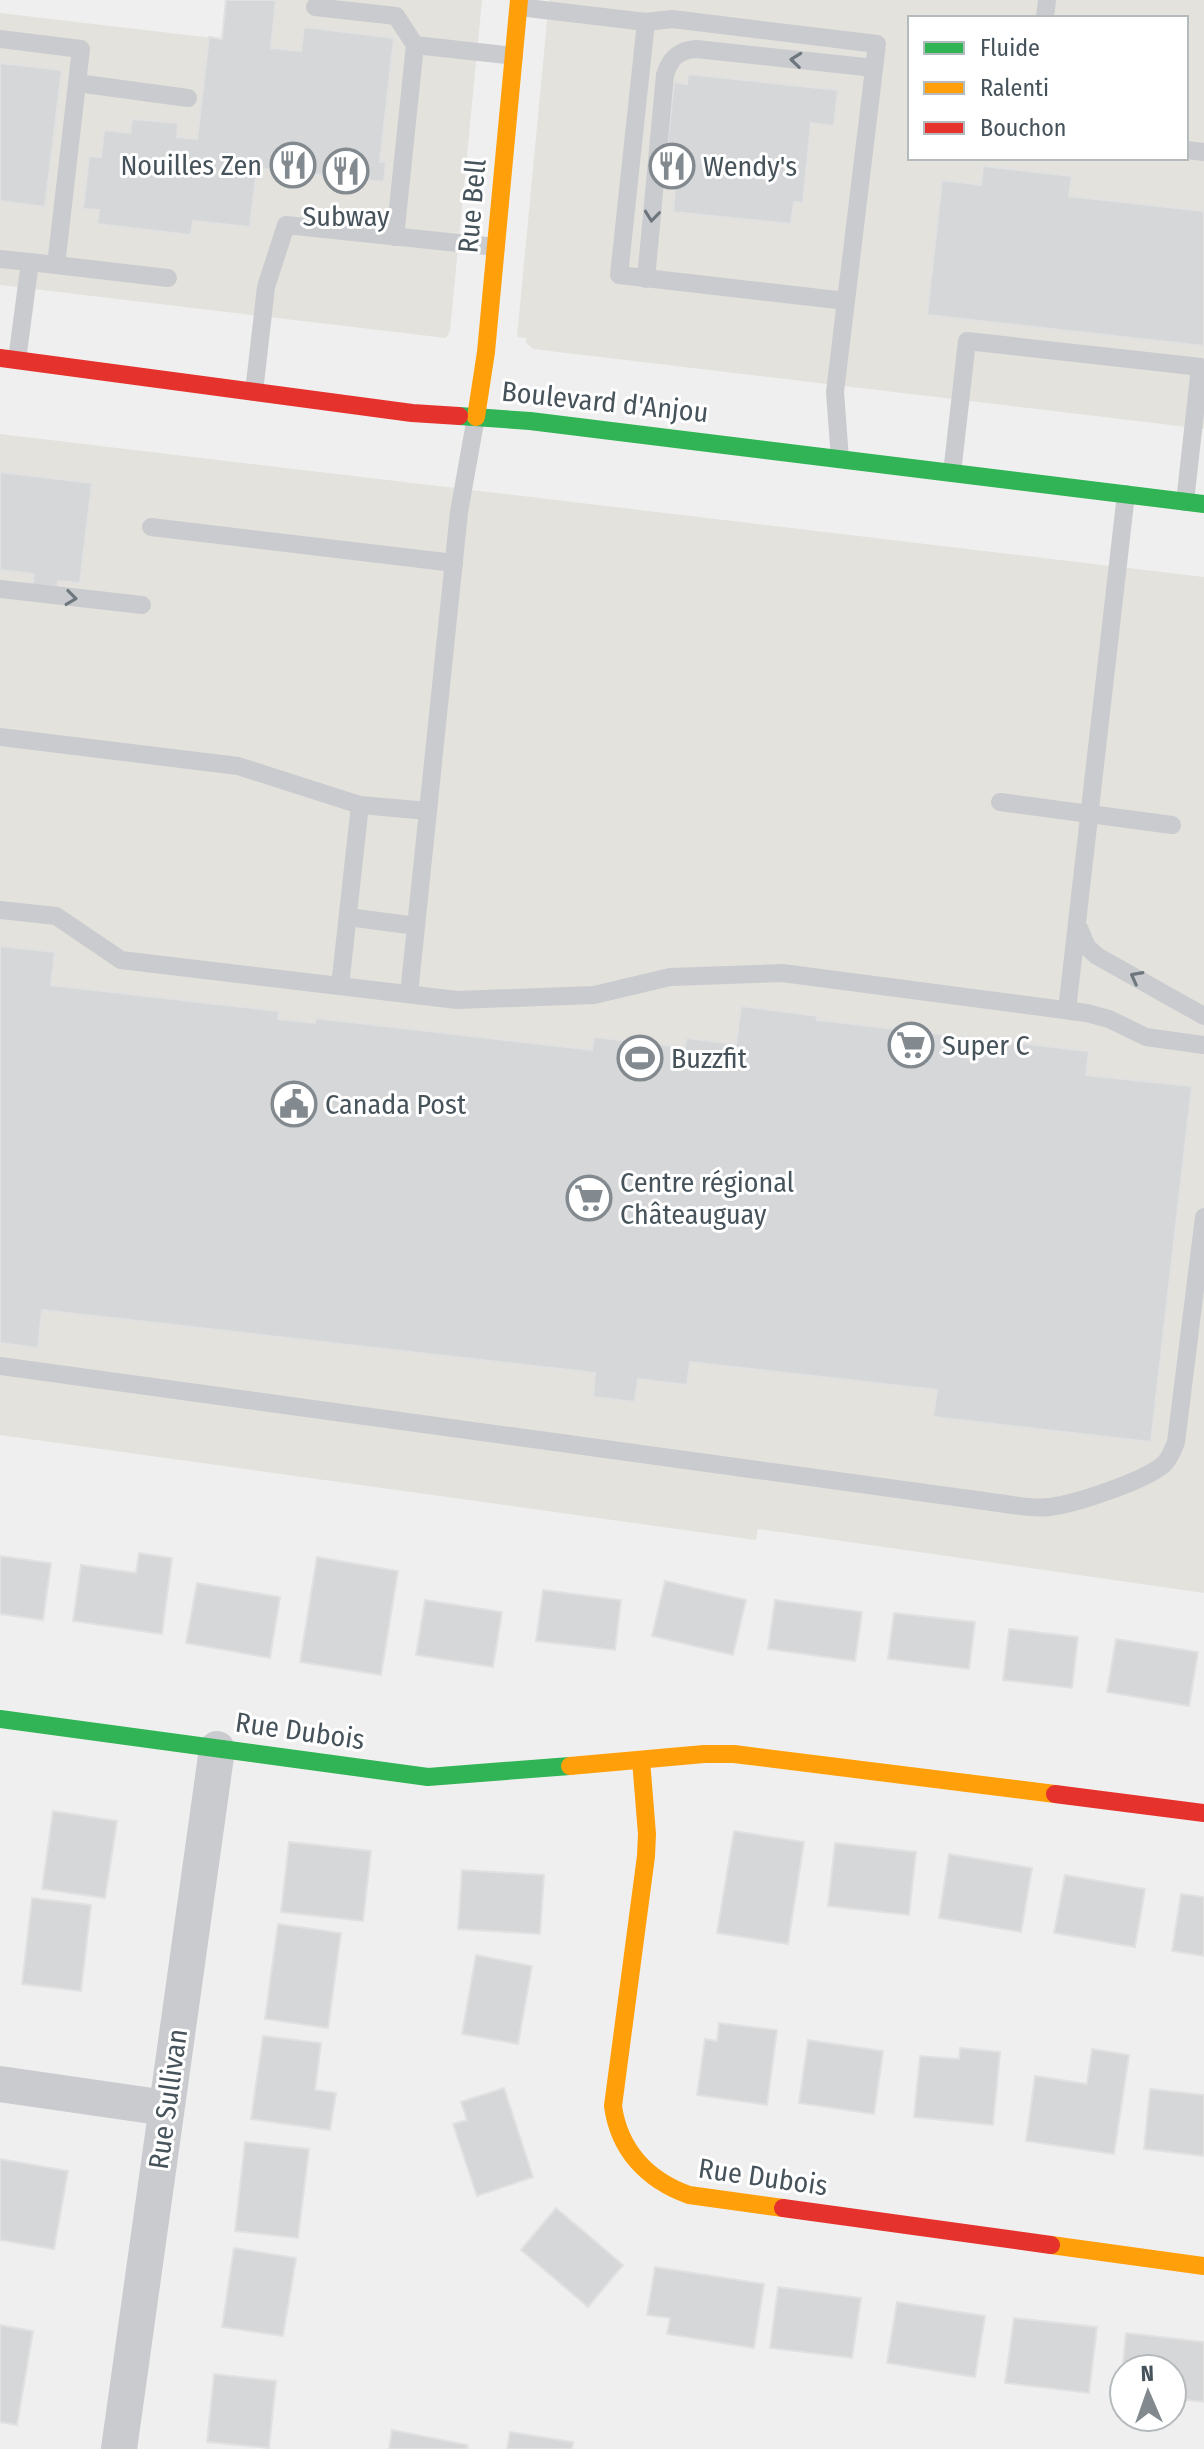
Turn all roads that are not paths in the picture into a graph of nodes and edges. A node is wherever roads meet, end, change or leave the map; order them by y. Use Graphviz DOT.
graph roads {
  1 [pos="519,4"];
  2 [pos="315,7"];
  3 [pos="646,22"];
  4 [pos="0,39"];
  5 [pos="415,45"];
  6 [pos="514,56"];
  7 [pos="874,68"];
  8 [pos="77,83"];
  9 [pos="188,98"];
  10 [pos="395,237"];
  11 [pos="496,247"];
  12 [pos="0,259"];
  13 [pos="30,262"];
  14 [pos="56,265"];
  15 [pos="168,278"];
  16 [pos="646,279"];
  17 [pos="846,301"];
  18 [pos="8,359"];
  19 [pos="1202,366"];
  20 [pos="254,392"];
  21 [pos="476,417"];
  22 [pos="840,459"];
  23 [pos="952,473"];
  24 [pos="1126,494"];
  25 [pos="1195,503"];
  26 [pos="151,527"];
  27 [pos="454,563"];
  28 [pos="0,589"];
  29 [pos="142,605"];
  30 [pos="0,737"];
  31 [pos="1000,802"];
  32 [pos="360,805"];
  33 [pos="428,811"];
  34 [pos="1090,813"];
  35 [pos="1172,825"];
  36 [pos="0,910"];
  37 [pos="348,917"];
  38 [pos="1077,923"];
  39 [pos="416,926"];
  40 [pos="340,986"];
  41 [pos="409,994"];
  42 [pos="1067,1010"];
  43 [pos="1204,1016"];
  44 [pos="1204,1045"];
  45 [pos="1204,1217"];
  46 [pos="0,1366"];
  47 [pos="0,1719"];
  48 [pos="217,1749"];
  49 [pos="641,1760"];
  50 [pos="1204,1813"];
  51 [pos="0,2084"];
  52 [pos="166,2108"];
  53 [pos="1204,2266"];
  54 [pos="119,2449"];
  1 -- 3 [label="lane"];
  1 -- 6 [label="street, Rue Bell"];
  2 -- 5 [label="lane"];
  3 -- 7 [label="lane"];
  3 -- 16 [label="lane"];
  4 -- 8 [label="lane"];
  5 -- 6 [label="lane"];
  5 -- 10 [label="lane"];
  6 -- 11 [label="street, Rue Bell"];
  7 -- 16 [label="lane, one-way"];
  7 -- 17 [label="lane"];
  8 -- 9 [label="lane"];
  8 -- 14 [label="lane"];
  10 -- 11 [label="lane"];
  10 -- 20 [label="lane"];
  11 -- 21 [label="street, Rue Bell"];
  12 -- 13 [label="lane"];
  13 -- 14 [label="lane"];
  13 -- 18 [label="lane"];
  14 -- 15 [label="lane"];
  16 -- 17 [label="lane"];
  17 -- 22 [label="lane"];
  18 -- 20 [label="street, Boulevard d'Anjou"];
  19 -- 23 [label="lane"];
  19 -- 25 [label="lane"];
  20 -- 21 [label="street, Boulevard d'Anjou"];
  21 -- 22 [label="street, Boulevard d'Anjou"];
  21 -- 27 [label="lane"];
  22 -- 23 [label="street, Boulevard d'Anjou"];
  23 -- 24 [label="street, Boulevard d'Anjou"];
  24 -- 25 [label="street, Boulevard d'Anjou"];
  24 -- 34 [label="lane"];
  26 -- 27 [label="lane"];
  27 -- 33 [label="lane"];
  28 -- 29 [label="lane, one-way"];
  30 -- 32 [label="lane"];
  31 -- 34 [label="lane"];
  32 -- 33 [label="lane"];
  32 -- 37 [label="lane"];
  33 -- 39 [label="lane"];
  34 -- 35 [label="lane"];
  34 -- 38 [label="lane"];
  36 -- 40 [label="lane"];
  37 -- 39 [label="lane"];
  37 -- 40 [label="lane"];
  38 -- 42 [label="lane"];
  43 -- 38 [label="lane, one-way"];
  39 -- 41 [label="lane"];
  40 -- 41 [label="lane"];
  41 -- 42 [label="lane"];
  42 -- 44 [label="lane"];
  45 -- 46 [label="lane"];
  47 -- 48 [label="street, Rue Dubois"];
  48 -- 49 [label="street, Rue Dubois"];
  48 -- 52 [label="street, Rue Sullivan"];
  49 -- 50 [label="street, Rue Dubois"];
  49 -- 53 [label="street, Rue Dubois"];
  51 -- 52 [label="street"];
  52 -- 54 [label="street, Rue Sullivan"];
}
